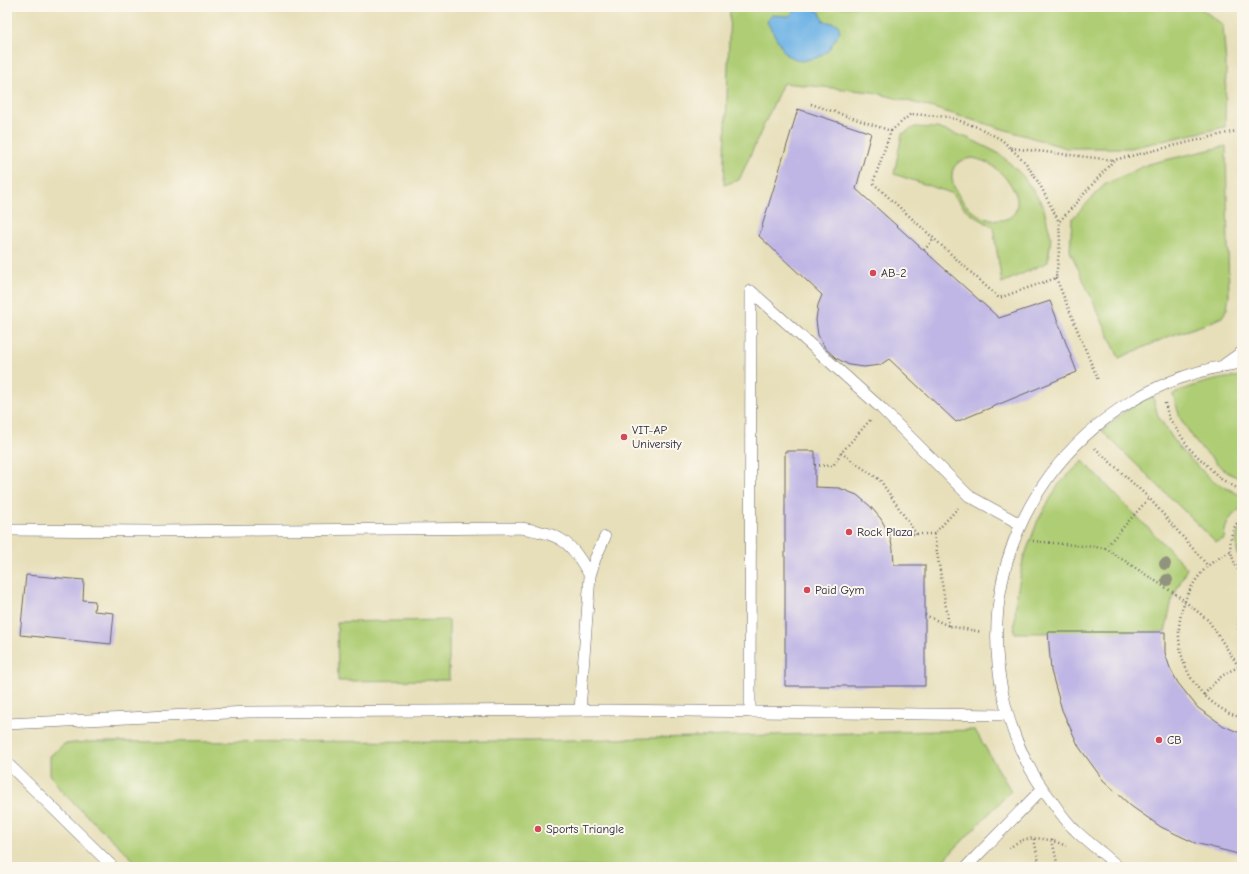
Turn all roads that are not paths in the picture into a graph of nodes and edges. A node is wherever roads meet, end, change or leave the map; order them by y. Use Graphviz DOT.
graph roads {
  1 [pos="1242,352"];
  2 [pos="1242,363"];
  3 [pos="1223,365"];
  4 [pos="1020,524"];
  5 [pos="7,530"];
  6 [pos="605,537"];
  7 [pos="590,576"];
  8 [pos="580,710"];
  9 [pos="750,712"];
  10 [pos="1007,715"];
  11 [pos="7,724"];
  12 [pos="7,763"];
  13 [pos="1042,789"];
  14 [pos="113,867"];
  15 [pos="966,867"];
  16 [pos="1119,867"];
  1 -- 3 [label="lane"];
  2 -- 3 [label="lane"];
  3 -- 4 [label="lane"];
  4 -- 9 [label="lane"];
  4 -- 10 [label="lane"];
  5 -- 7 [label="lane"];
  6 -- 7 [label="lane"];
  7 -- 8 [label="lane"];
  8 -- 9 [label="lane"];
  8 -- 11 [label="lane"];
  9 -- 10 [label="lane"];
  10 -- 13 [label="lane"];
  12 -- 14 [label="lane"];
  13 -- 15 [label="lane"];
  13 -- 16 [label="lane"];
}
